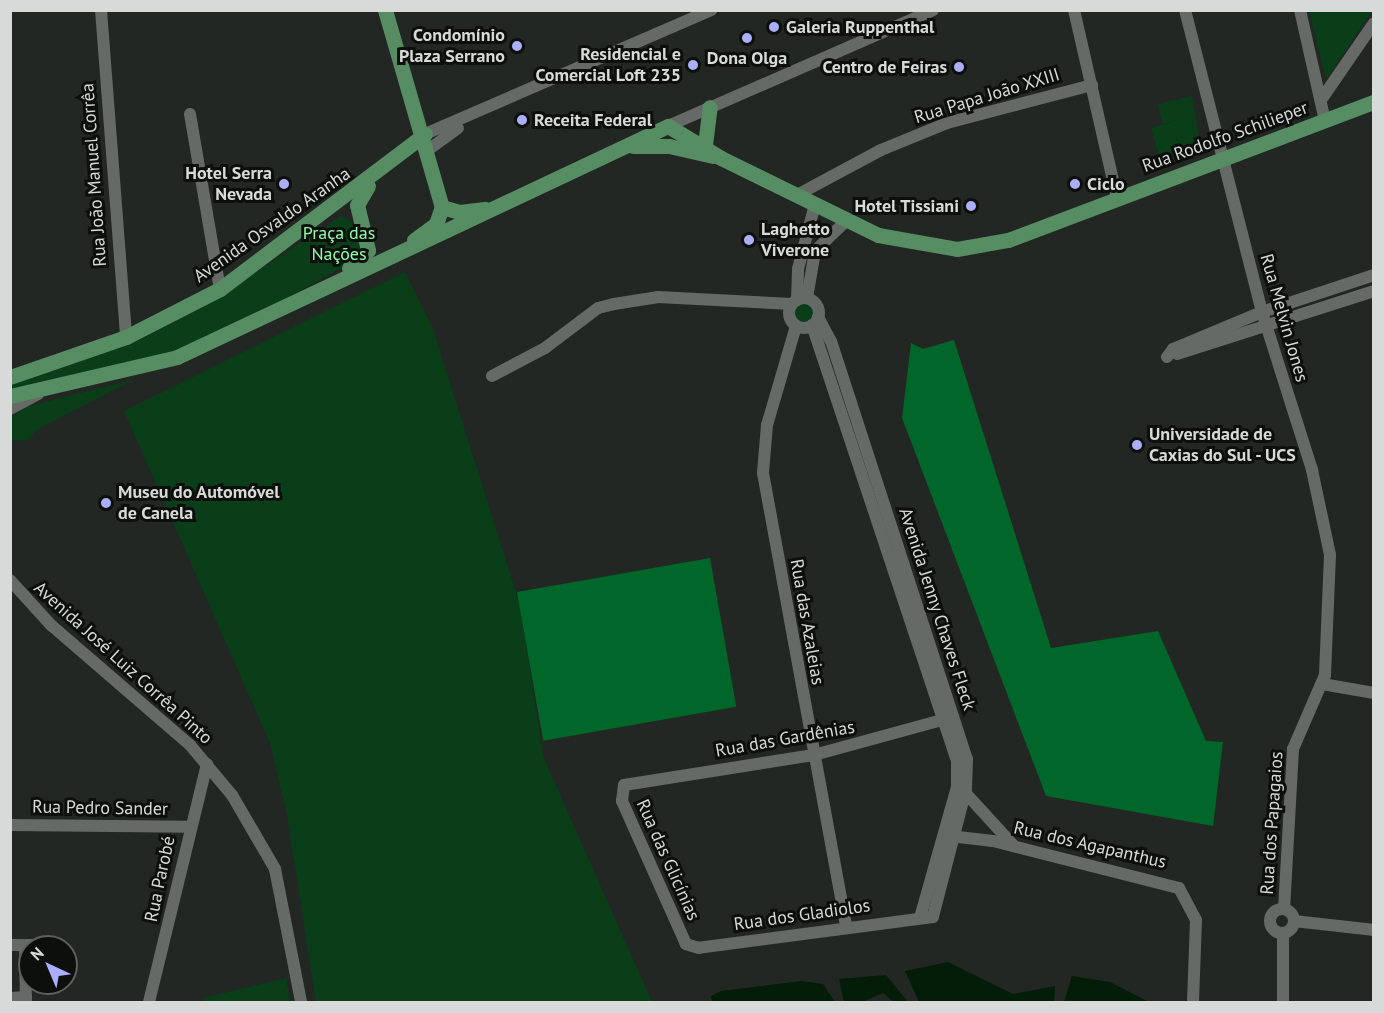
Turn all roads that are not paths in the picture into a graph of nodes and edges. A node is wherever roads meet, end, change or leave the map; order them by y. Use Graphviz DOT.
graph roads {
  1 [pos="101,10"];
  2 [pos="385,10"];
  3 [pos="711,10"];
  4 [pos="933,10"];
  5 [pos="1074,10"];
  6 [pos="1185,10"];
  7 [pos="1300,10"];
  8 [pos="922,12"];
  9 [pos="1374,23"];
  10 [pos="1092,84"];
  11 [pos="1321,100"];
  12 [pos="1374,102"];
  13 [pos="710,107"];
  14 [pos="190,114"];
  15 [pos="479,115"];
  16 [pos="1325,121"];
  17 [pos="668,126"];
  18 [pos="424,134"];
  19 [pos="705,145"];
  20 [pos="621,147"];
  21 [pos="428,150"];
  22 [pos="721,158"];
  23 [pos="1222,158"];
  24 [pos="396,160"];
  25 [pos="377,174"];
  26 [pos="433,174"];
  27 [pos="797,195"];
  28 [pos="1116,197"];
  29 [pos="502,203"];
  30 [pos="815,204"];
  31 [pos="442,207"];
  32 [pos="359,217"];
  33 [pos="847,220"];
  34 [pos="306,229"];
  35 [pos="366,234"];
  36 [pos="383,259"];
  37 [pos="1374,275"];
  38 [pos="220,289"];
  39 [pos="315,291"];
  40 [pos="1374,291"];
  41 [pos="798,301"];
  42 [pos="1262,312"];
  43 [pos="815,321"];
  44 [pos="796,326"];
  45 [pos="1266,327"];
  46 [pos="126,337"];
  47 [pos="492,376"];
  48 [pos="10,377"];
  49 [pos="50,388"];
  50 [pos="10,396"];
  51 [pos="10,409"];
  52 [pos="10,580"];
  53 [pos="1329,638"];
  54 [pos="1322,684"];
  55 [pos="1374,693"];
  56 [pos="947,718"];
  57 [pos="814,755"];
  58 [pos="207,764"];
  59 [pos="622,787"];
  60 [pos="961,788"];
  61 [pos="10,825"];
  62 [pos="189,827"];
  63 [pos="949,836"];
  64 [pos="1014,846"];
  65 [pos="1284,909"];
  66 [pos="926,917"];
  67 [pos="1294,921"];
  68 [pos="846,926"];
  69 [pos="1374,930"];
  70 [pos="1283,933"];
  71 [pos="689,946"];
  72 [pos="10,998"];
  73 [pos="26,1000"];
  74 [pos="149,1002"];
  75 [pos="302,1002"];
  76 [pos="1193,1002"];
  77 [pos="1283,1002"];
  1 -- 46 [label="street, Rua João Manuel Corrêa"];
  2 -- 18 [label="main road"];
  3 -- 15 [label="street, Avenida Osvaldo Aranha"];
  4 -- 8 [label="street"];
  5 -- 10 [label="street"];
  6 -- 23 [label="street, Rua Melvin Jones"];
  7 -- 11 [label="street"];
  8 -- 13 [label="street"];
  9 -- 11 [label="street"];
  10 -- 27 [label="street, Rua Papa João XXIII"];
  10 -- 28 [label="street"];
  11 -- 16 [label="street"];
  12 -- 16 [label="main road, Rua Rodolfo Schilieper"];
  13 -- 17 [label="street"];
  13 -- 19 [label="main road"];
  14 -- 38 [label="street"];
  15 -- 18 [label="street, Avenida Osvaldo Aranha"];
  15 -- 21 [label="street, Avenida Osvaldo Aranha"];
  16 -- 23 [label="main road, Rua Rodolfo Schilieper"];
  17 -- 19 [label="main road, Rua Rodolfo Schilieper"];
  17 -- 20 [label="main road"];
  18 -- 21 [label="main road"];
  18 -- 24 [label="main road, Avenida Osvaldo Aranha"];
  19 -- 22 [label="main road, Rua Rodolfo Schilieper"];
  20 -- 22 [label="main road, Rua Rodolfo Schilieper"];
  20 -- 29 [label="main road"];
  21 -- 26 [label="main road"];
  22 -- 27 [label="main road, Rua Rodolfo Schilieper"];
  23 -- 28 [label="main road, Rua Rodolfo Schilieper"];
  23 -- 42 [label="street, Rua Melvin Jones"];
  24 -- 25 [label="main road, Avenida Osvaldo Aranha"];
  24 -- 26 [label="main road"];
  25 -- 32 [label="main road"];
  25 -- 34 [label="main road, Avenida Osvaldo Aranha"];
  26 -- 31 [label="main road"];
  27 -- 30 [label="main road, Rua Rodolfo Schilieper"];
  28 -- 33 [label="main road, Rua Rodolfo Schilieper"];
  29 -- 31 [label="main road"];
  29 -- 36 [label="main road"];
  30 -- 33 [label="main road, Rua Rodolfo Schilieper"];
  30 -- 41 [label="street"];
  31 -- 36 [label="main road"];
  32 -- 34 [label="main road"];
  32 -- 35 [label="main road"];
  33 -- 41 [label="street"];
  34 -- 38 [label="main road, Avenida Osvaldo Aranha"];
  35 -- 36 [label="main road"];
  35 -- 39 [label="main road"];
  36 -- 39 [label="main road"];
  37 -- 42 [label="street"];
  38 -- 46 [label="main road, Avenida Osvaldo Aranha"];
  39 -- 49 [label="main road"];
  40 -- 45 [label="street"];
  41 -- 43 [label="street, Avenida Jenny Chaves Fleck"];
  41 -- 44 [label="street"];
  41 -- 47 [label="street"];
  42 -- 45 [label="street, Rua Melvin Jones"];
  42 -- 45 [label="street"];
  43 -- 44 [label="street"];
  43 -- 56 [label="street, Avenida Jenny Chaves Fleck"];
  44 -- 57 [label="street, Rua das Azaleias"];
  45 -- 53 [label="street, Rua Melvin Jones"];
  46 -- 48 [label="main road, Avenida Osvaldo Aranha"];
  49 -- 50 [label="main road"];
  49 -- 51 [label="street"];
  52 -- 58 [label="street, Avenida José Luiz Corrêa Pinto"];
  53 -- 54 [label="street, Rua dos Papagaios"];
  54 -- 55 [label="street"];
  54 -- 65 [label="street, Rua dos Papagaios"];
  56 -- 57 [label="street, Rua das Gardênias"];
  56 -- 60 [label="street, Avenida Jenny Chaves Fleck"];
  57 -- 59 [label="street, Rua das Gardênias"];
  57 -- 68 [label="street, Rua das Azaleias"];
  58 -- 62 [label="street, Rua Parobé"];
  58 -- 75 [label="street, Avenida José Luiz Corrêa Pinto"];
  59 -- 71 [label="street, Rua das Glicínias"];
  60 -- 63 [label="street, Avenida Jenny Chaves Fleck"];
  60 -- 64 [label="street"];
  61 -- 62 [label="street, Rua Pedro Sander"];
  62 -- 74 [label="street, Rua Parobé"];
  63 -- 64 [label="street, Rua dos Agapanthus"];
  63 -- 66 [label="street, Avenida Jenny Chaves Fleck"];
  64 -- 76 [label="street, Rua dos Agapanthus"];
  65 -- 67 [label="street"];
  65 -- 70 [label="street, Rua dos Papagaios"];
  66 -- 68 [label="street, Rua dos Gladiolos"];
  67 -- 69 [label="street"];
  67 -- 70 [label="street"];
  68 -- 71 [label="street, Rua dos Gladiolos"];
  70 -- 77 [label="street"];
  72 -- 73 [label="street"];
}
